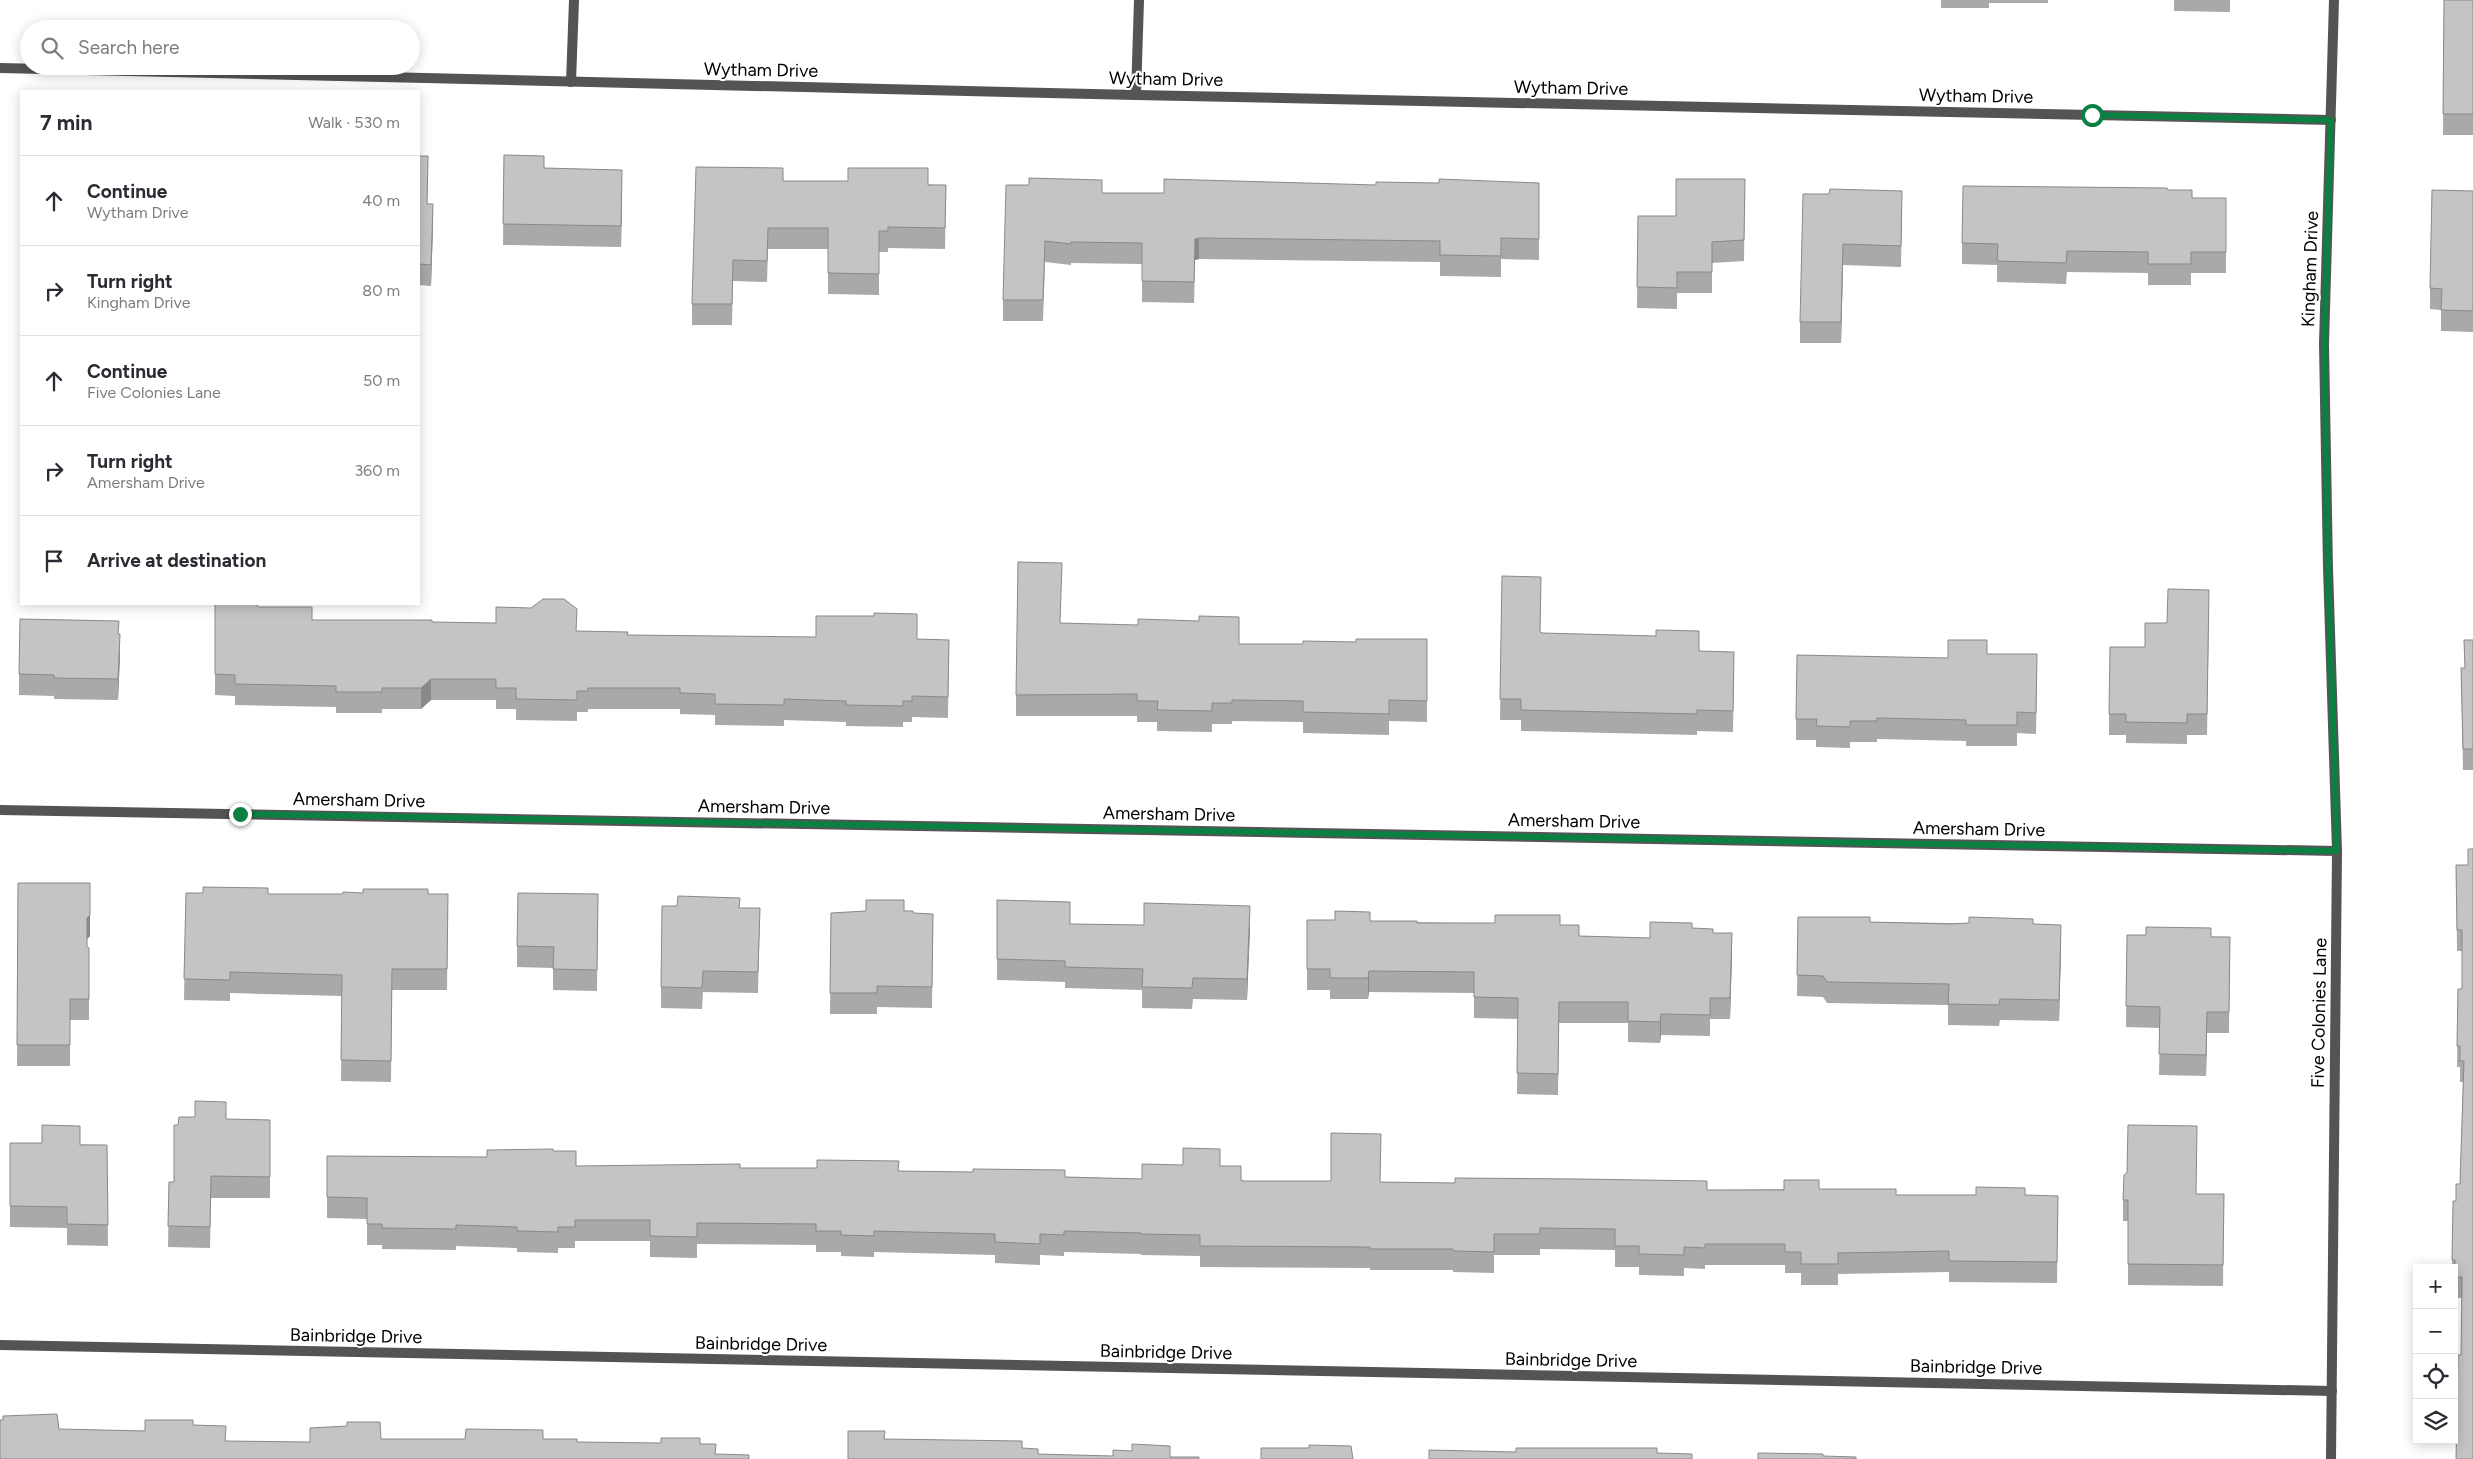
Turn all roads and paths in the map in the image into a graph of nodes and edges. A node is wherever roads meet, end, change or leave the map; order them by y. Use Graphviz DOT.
graph roads {
  1 [pos="574,0"];
  2 [pos="1139,0"];
  3 [pos="2334,0"];
  4 [pos="0,68"];
  5 [pos="20,68"];
  6 [pos="286,75"];
  7 [pos="571,82"];
  8 [pos="1136,95"];
  9 [pos="2331,120"];
  10 [pos="2328,568"];
  11 [pos="0,810"];
  12 [pos="2337,851"];
  13 [pos="0,1345"];
  14 [pos="2332,1391"];
  15 [pos="2331,1459"];
  1 -- 7 [label="street"];
  2 -- 8 [label="street"];
  3 -- 9 [label="street, Kingham Drive"];
  4 -- 5 [label="street, Wytham Drive"];
  6 -- 7 [label="street, Wytham Drive"];
  7 -- 8 [label="street, Wytham Drive"];
  8 -- 9 [label="street, Wytham Drive"];
  9 -- 10 [label="street, Kingham Drive"];
  10 -- 12 [label="street, Five Colonies Lane"];
  11 -- 12 [label="street, Amersham Drive"];
  12 -- 14 [label="street, Five Colonies Lane"];
  13 -- 14 [label="street, Bainbridge Drive"];
  14 -- 15 [label="street, Five Colonies Lane"];
}
